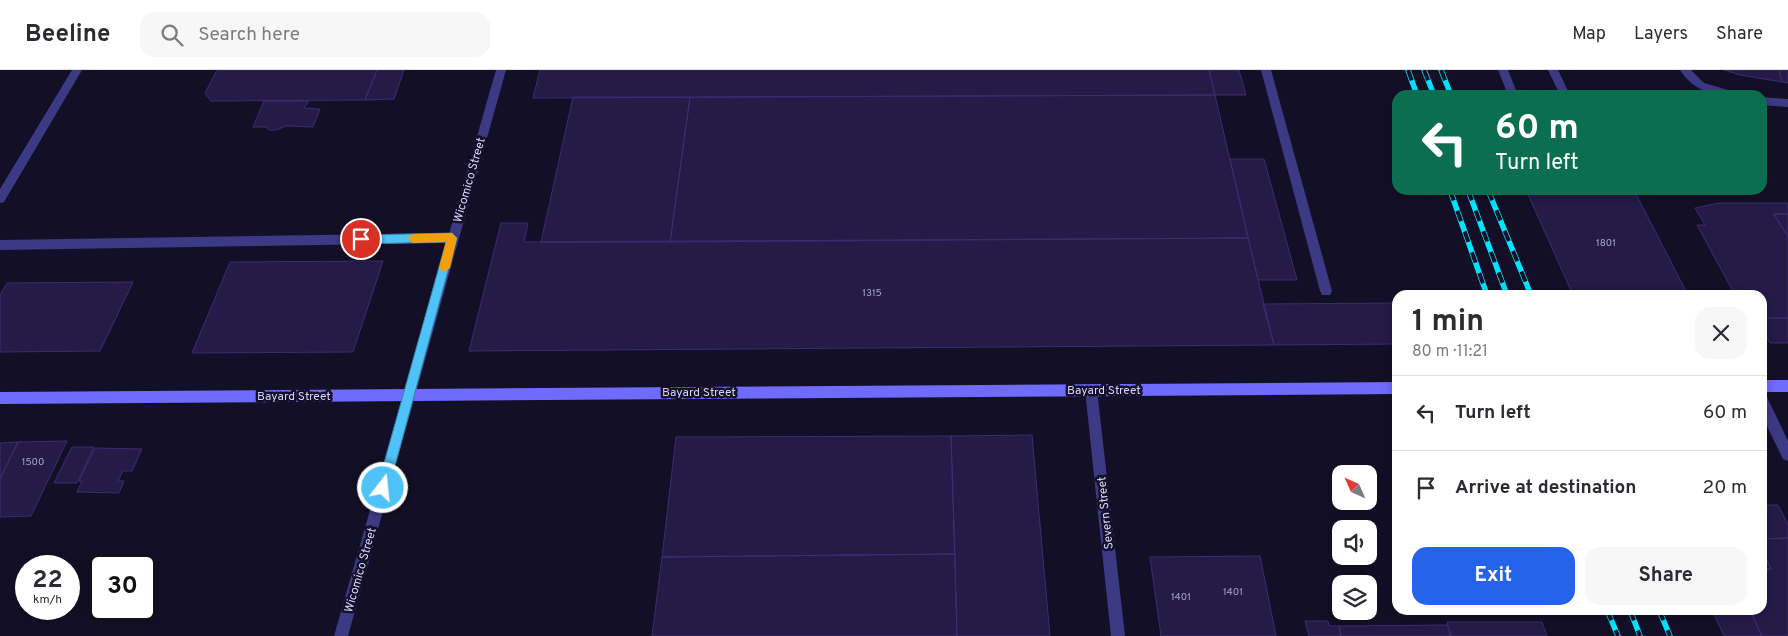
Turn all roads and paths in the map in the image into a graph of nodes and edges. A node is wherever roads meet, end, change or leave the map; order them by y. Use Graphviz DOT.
graph roads {
  1 [pos="77,70"];
  2 [pos="501,70"];
  3 [pos="1266,70"];
  4 [pos="1503,70"];
  5 [pos="1554,70"];
  6 [pos="1685,70"];
  7 [pos="1511,90"];
  8 [pos="1563,90"];
  9 [pos="1714,90"];
  10 [pos="1767,101"];
  11 [pos="1788,103"];
  12 [pos="0,199"];
  13 [pos="452,238"];
  14 [pos="0,245"];
  15 [pos="1326,292"];
  16 [pos="1767,386"];
  17 [pos="1788,386"];
  18 [pos="1392,388"];
  19 [pos="1091,390"];
  20 [pos="410,395"];
  21 [pos="0,398"];
  22 [pos="1767,411"];
  23 [pos="1788,455"];
  24 [pos="341,636"];
  25 [pos="1118,636"];
  1 -- 12 [label="street"];
  2 -- 13 [label="street, Wicomico Street"];
  3 -- 15 [label="street"];
  4 -- 7 [label="street"];
  5 -- 8 [label="street"];
  6 -- 9 [label="street"];
  10 -- 11 [label="street"];
  13 -- 14 [label="street"];
  13 -- 20 [label="street, Wicomico Street"];
  16 -- 17 [label="street"];
  18 -- 19 [label="street, Bayard Street"];
  19 -- 20 [label="street, Bayard Street"];
  19 -- 25 [label="street, Severn Street"];
  20 -- 21 [label="street, Bayard Street"];
  20 -- 24 [label="street, Wicomico Street"];
  22 -- 23 [label="street"];
}
